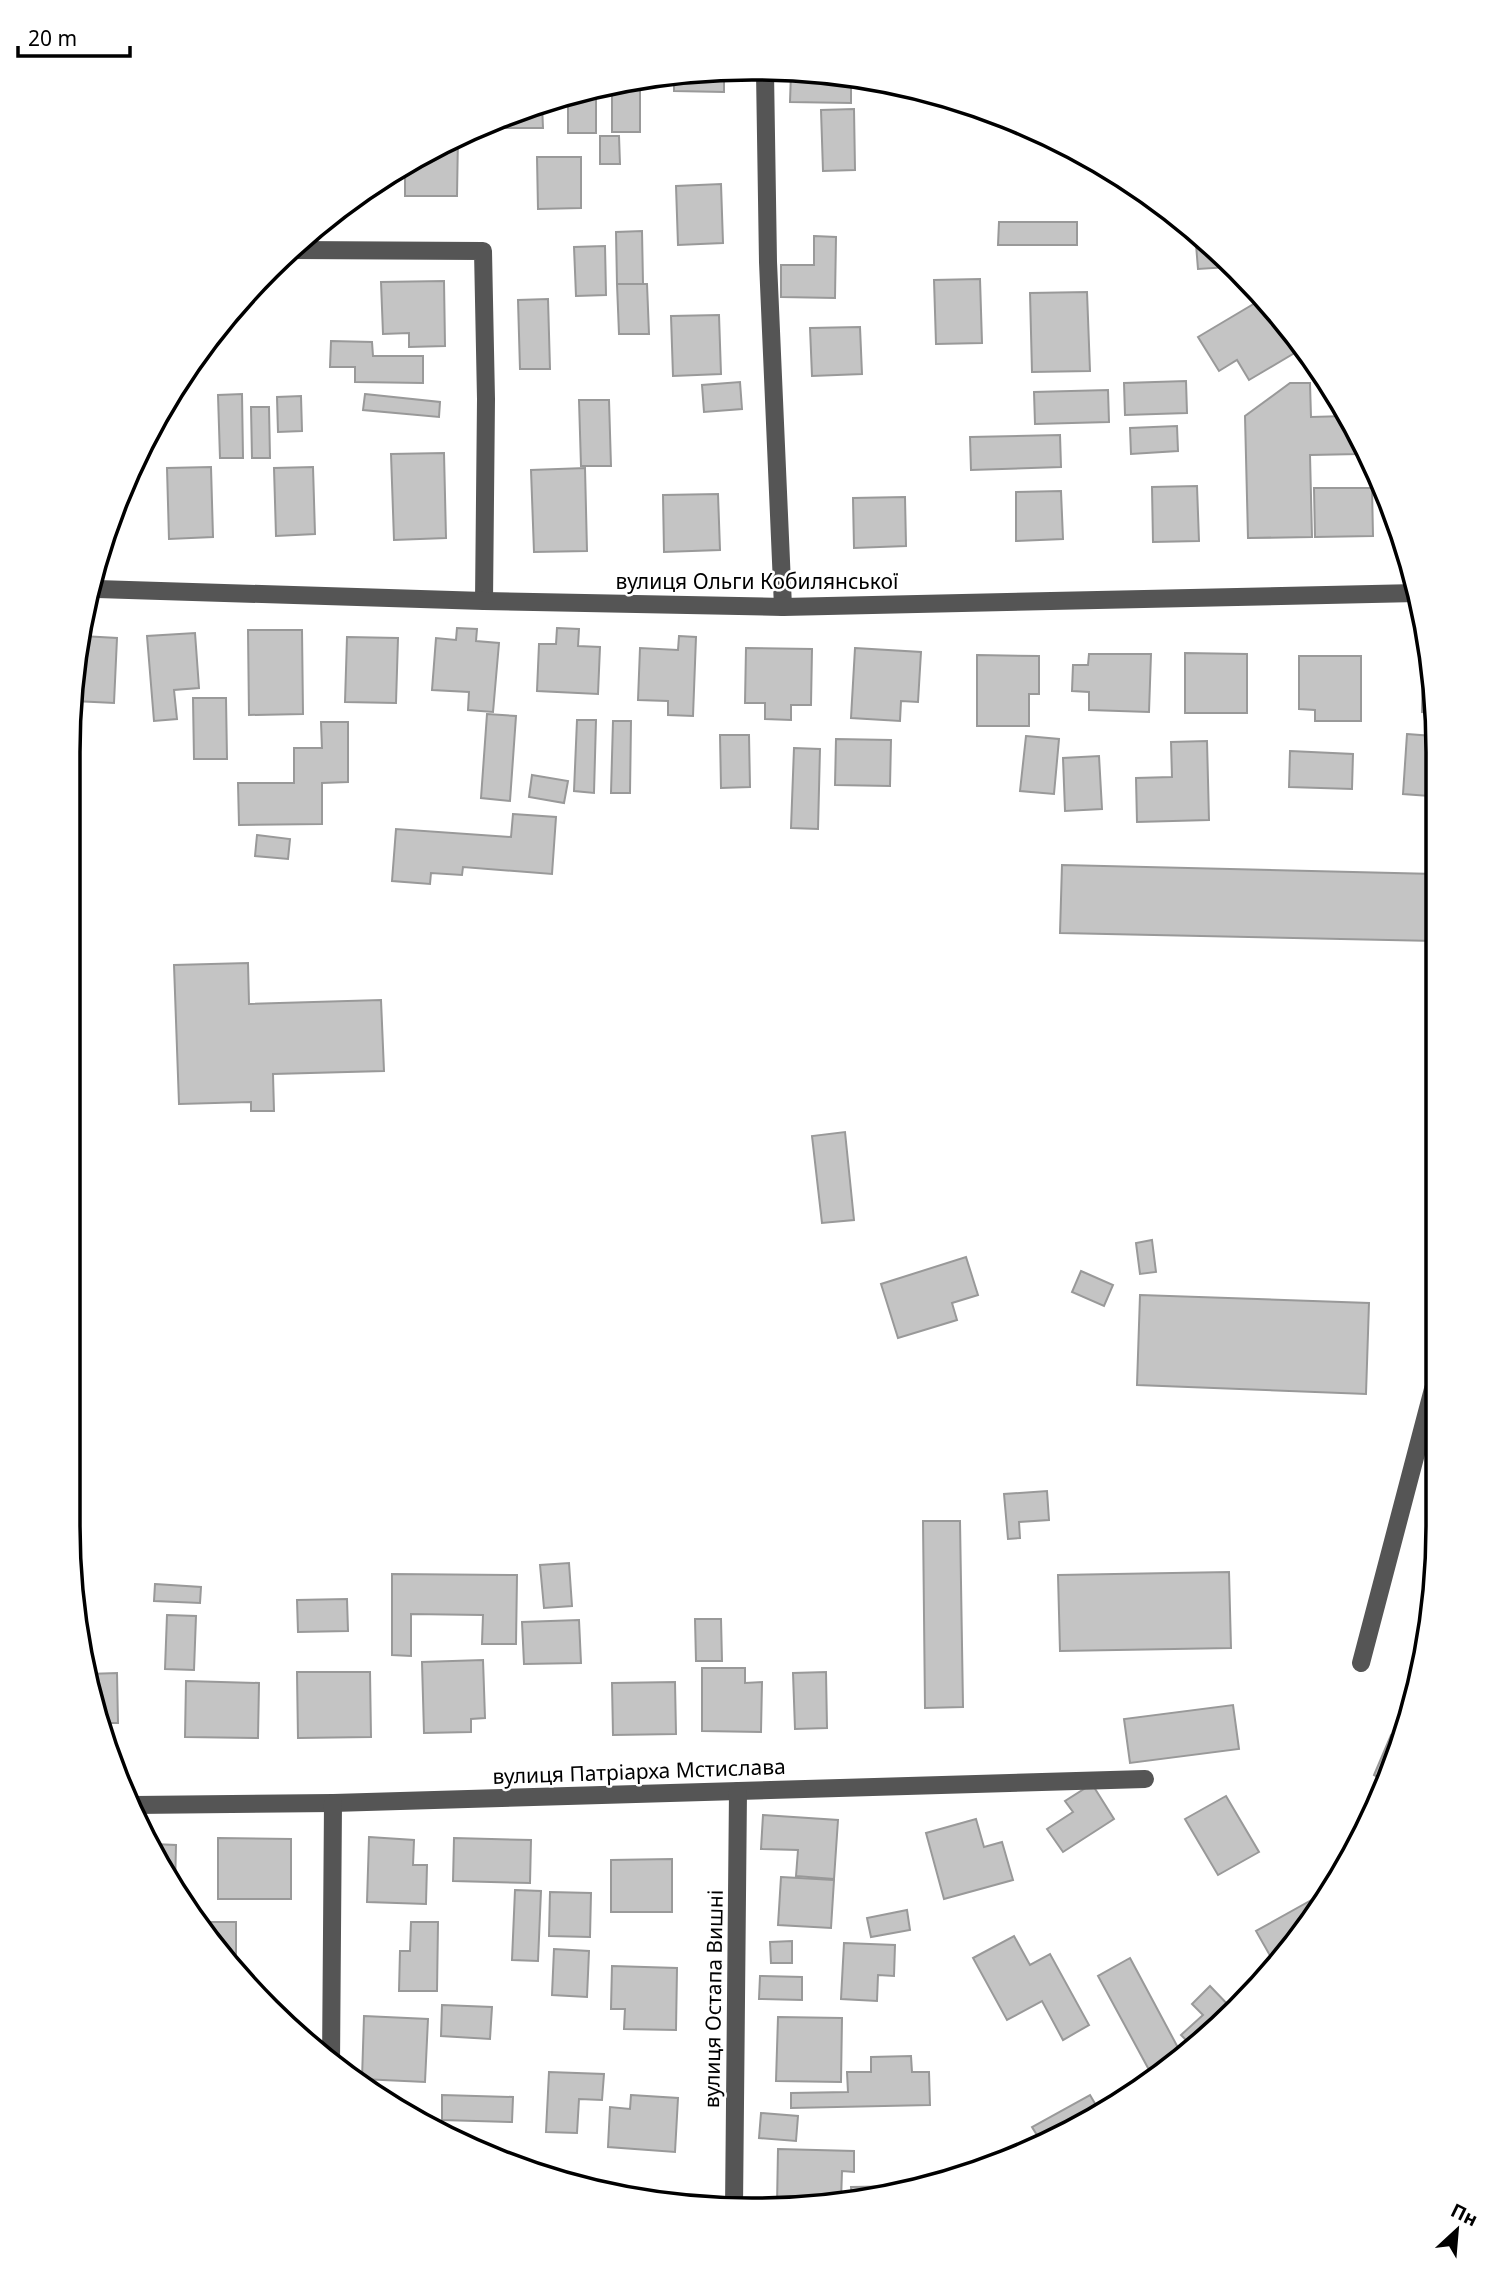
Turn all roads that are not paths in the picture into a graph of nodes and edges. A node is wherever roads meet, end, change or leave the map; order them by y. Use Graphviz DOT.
graph roads {
  1 [pos="765,81"];
  2 [pos="307,250"];
  3 [pos="101,589"];
  4 [pos="1406,593"];
  5 [pos="484,601"];
  6 [pos="783,607"];
  7 [pos="1426,1416"];
  8 [pos="1361,1664"];
  9 [pos="1144,1779"];
  10 [pos="738,1791"];
  11 [pos="333,1803"];
  12 [pos="142,1805"];
  13 [pos="331,2049"];
  14 [pos="734,2198"];
  1 -- 6 [label="street"];
  2 -- 5 [label="street"];
  3 -- 5 [label="street, вулиця Ольги Кобилянської"];
  4 -- 6 [label="street, вулиця Ольги Кобилянської"];
  5 -- 6 [label="street, вулиця Ольги Кобилянської"];
  7 -- 8 [label="street"];
  9 -- 10 [label="street, вулиця Патріарха Мстислава"];
  10 -- 11 [label="street, вулиця Патріарха Мстислава"];
  10 -- 14 [label="street, вулиця Остапа Вишні"];
  11 -- 12 [label="street, вулиця Патріарха Мстислава"];
  11 -- 13 [label="street"];
}
